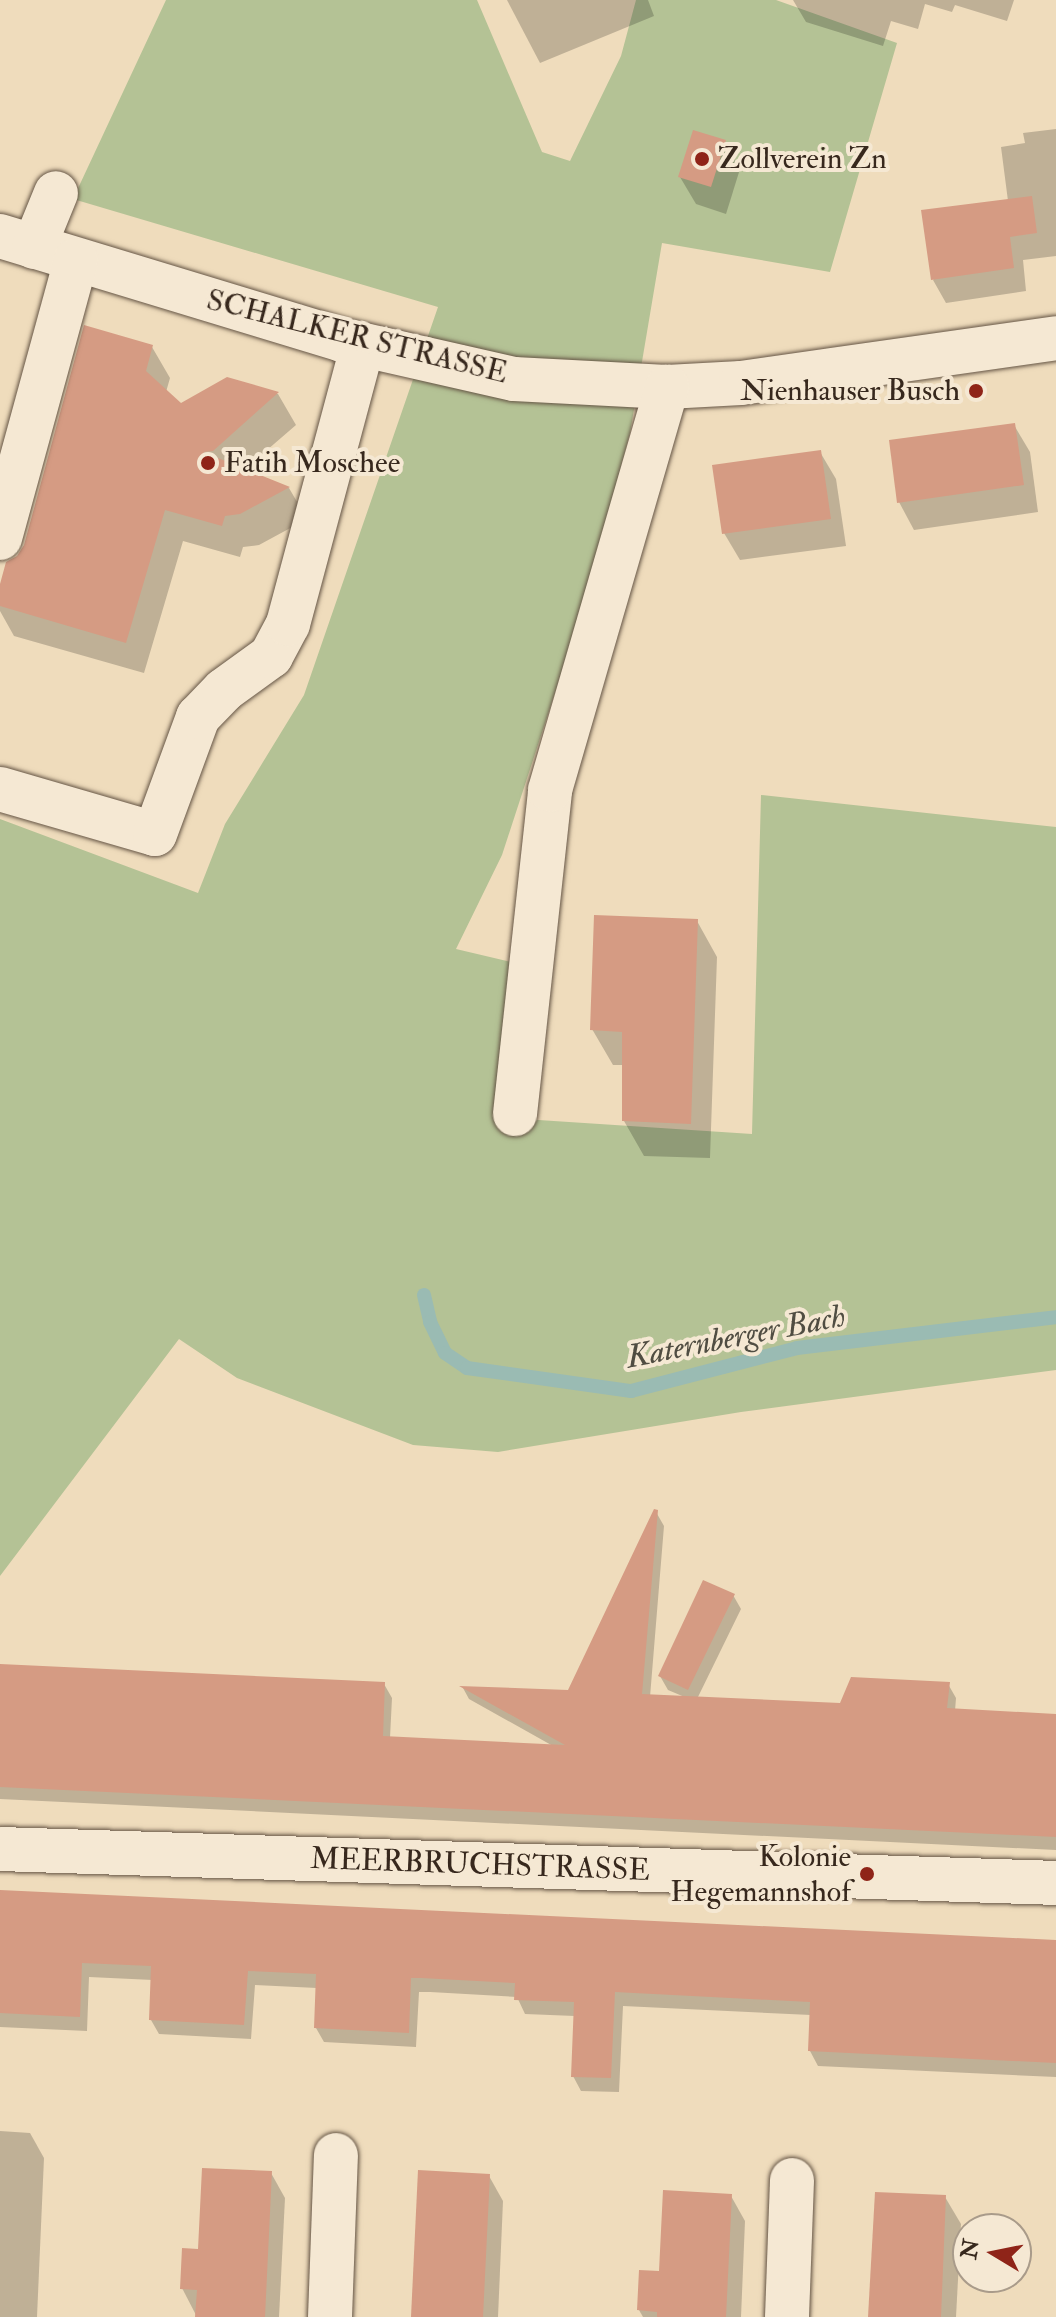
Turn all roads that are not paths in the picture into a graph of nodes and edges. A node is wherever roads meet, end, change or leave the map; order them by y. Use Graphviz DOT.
graph roads {
  1 [pos="56,193"];
  2 [pos="17,241"];
  3 [pos="76,260"];
  4 [pos="1056,338"];
  5 [pos="363,345"];
  6 [pos="667,387"];
  7 [pos="0,538"];
  8 [pos="0,789"];
  9 [pos="515,1114"];
  10 [pos="0,1849"];
  11 [pos="1056,1883"];
  12 [pos="336,2155"];
  13 [pos="792,2180"];
  14 [pos="330,2317"];
  15 [pos="787,2317"];
  1 -- 2 [label="street"];
  2 -- 3 [label="street, SCHALKER STRASSE"];
  3 -- 5 [label="street, SCHALKER STRASSE"];
  3 -- 7 [label="street"];
  4 -- 6 [label="street, SCHALKER STRASSE"];
  5 -- 6 [label="street, SCHALKER STRASSE"];
  5 -- 8 [label="street"];
  6 -- 9 [label="street"];
  10 -- 11 [label="street, MEERBRUCHSTRASSE"];
  12 -- 14 [label="street"];
  13 -- 15 [label="street"];
}
